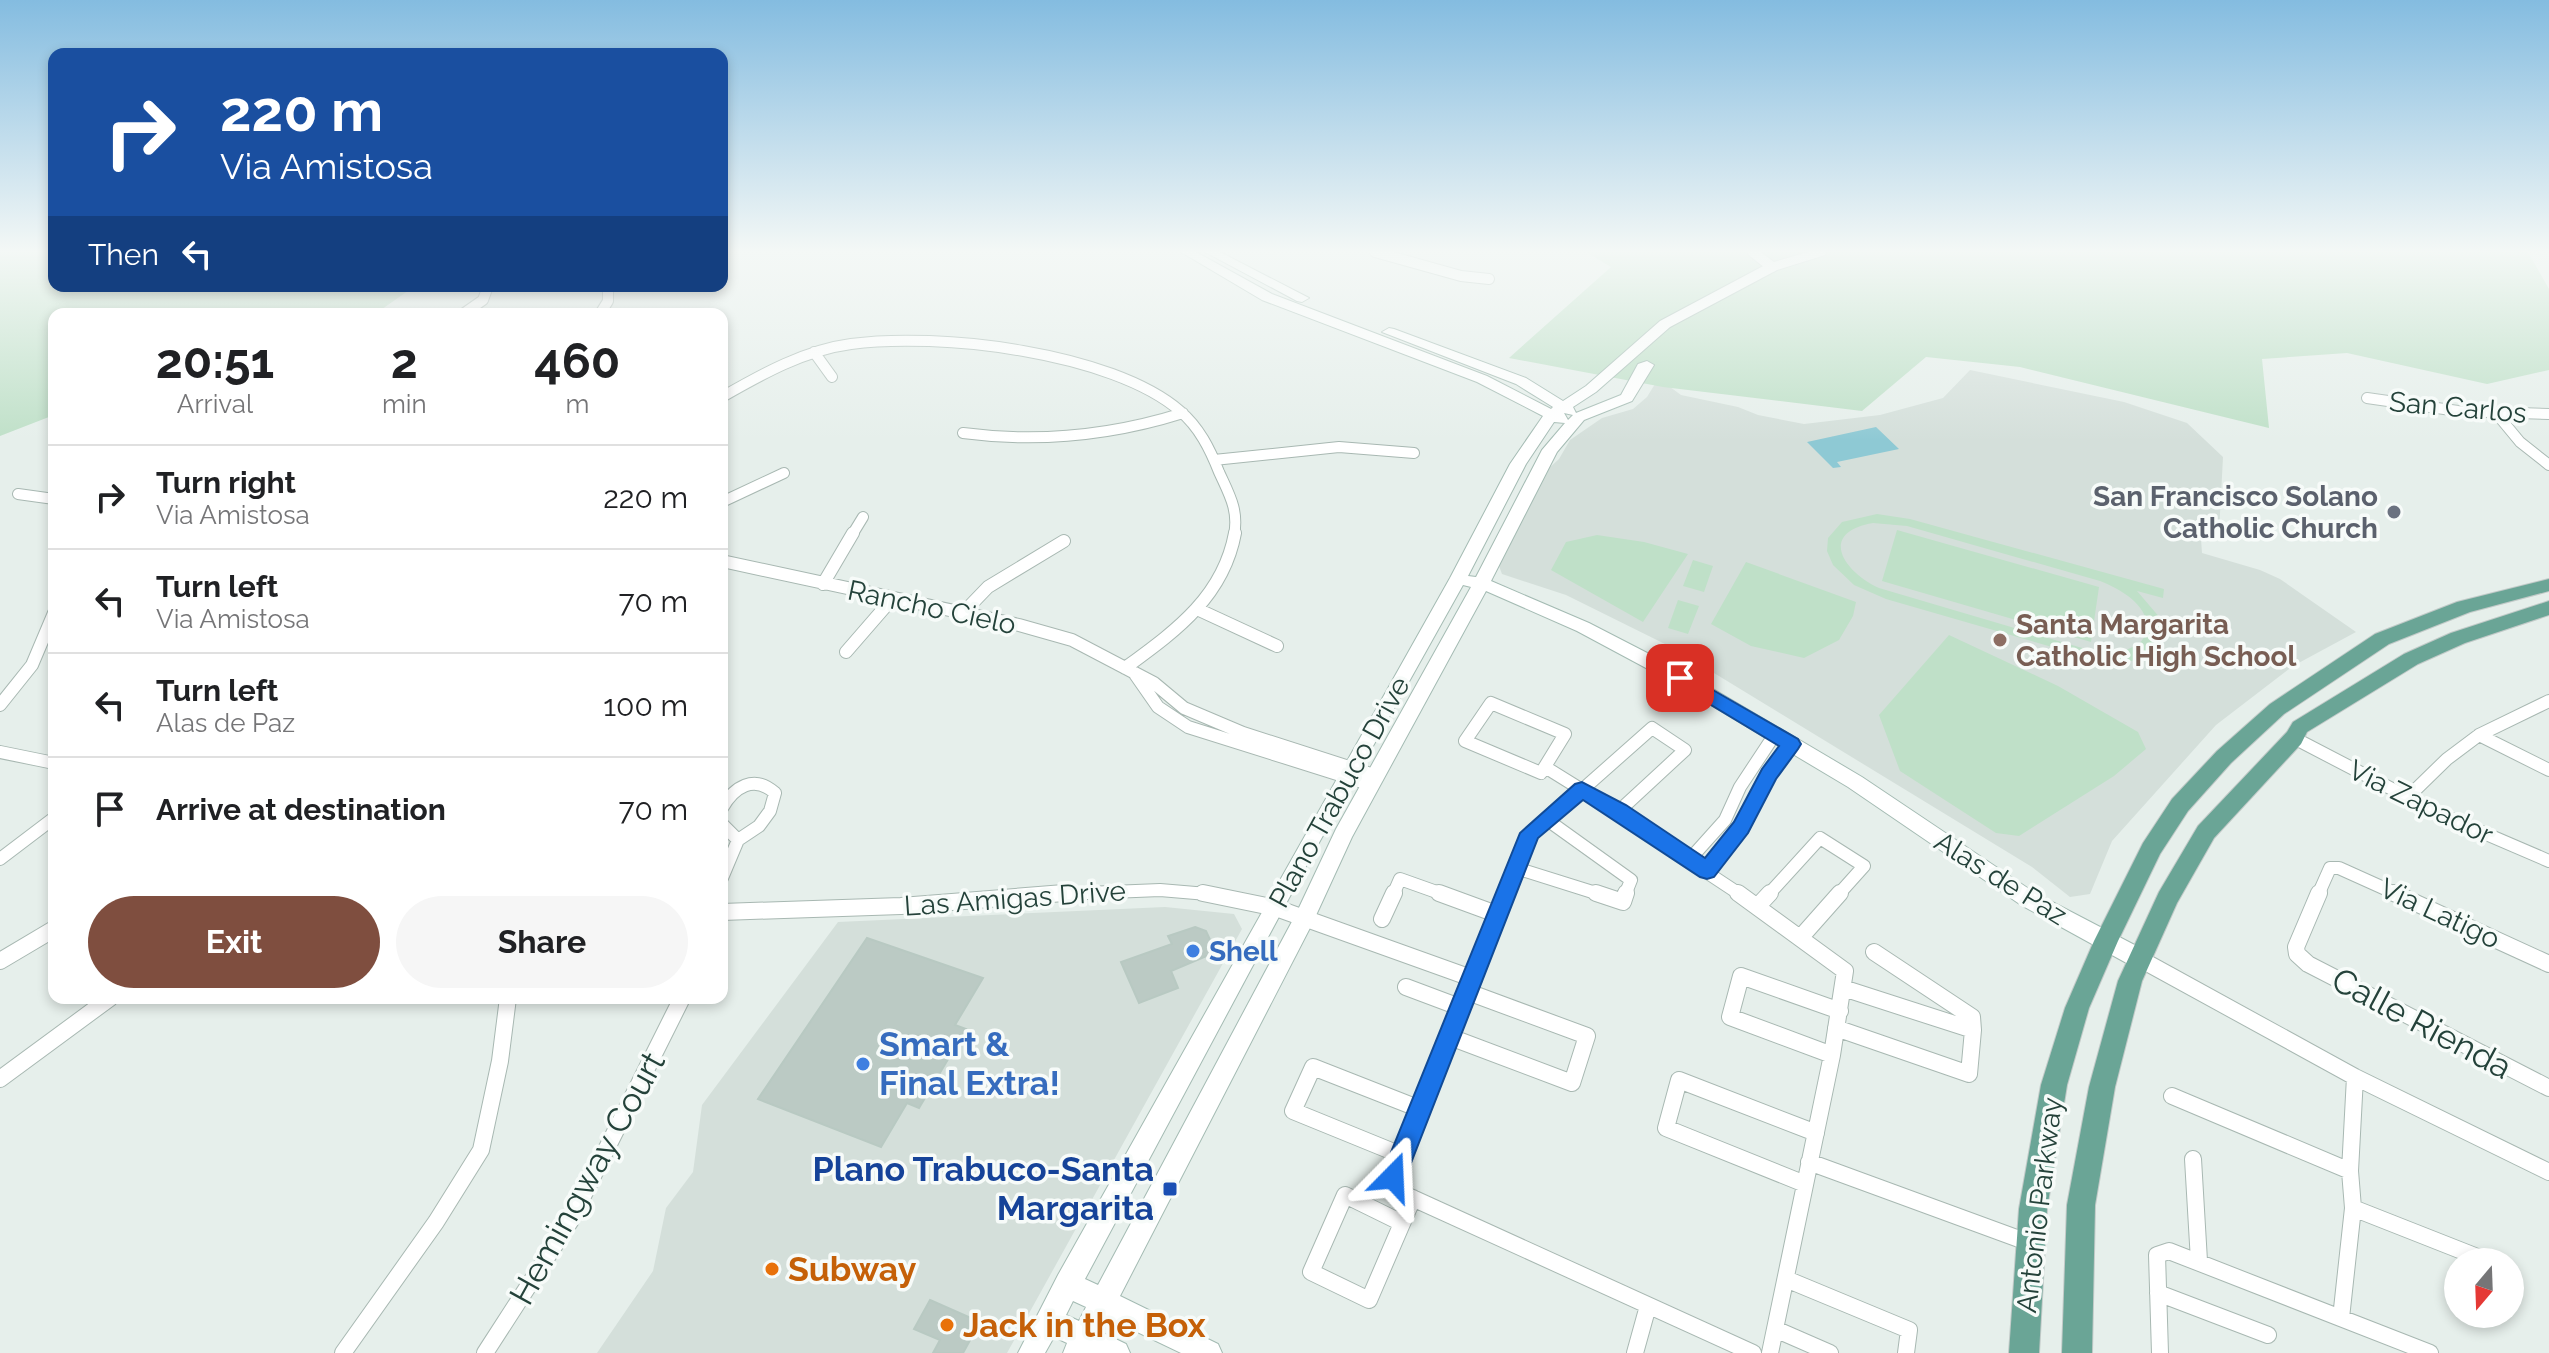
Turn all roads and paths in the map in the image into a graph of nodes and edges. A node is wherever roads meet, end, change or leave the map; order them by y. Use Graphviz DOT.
graph roads {
  1 [pos="1315,315"];
  2 [pos="1349,315"];
  3 [pos="1684,316"];
  4 [pos="814,352"];
  5 [pos="832,377"];
  6 [pos="728,394"];
  7 [pos="2367,398"];
  8 [pos="1558,411"];
  9 [pos="1183,413"];
  10 [pos="2496,413"];
  11 [pos="2549,414"];
  12 [pos="1575,421"];
  13 [pos="963,433"];
  14 [pos="1414,453"];
  15 [pos="1214,460"];
  16 [pos="2549,465"];
  17 [pos="784,473"];
  18 [pos="18,494"];
  19 [pos="48,498"];
  20 [pos="728,499"];
  21 [pos="863,517"];
  22 [pos="1064,541"];
  23 [pos="728,564"];
  24 [pos="1458,578"];
  25 [pos="823,584"];
  26 [pos="1480,584"];
  27 [pos="2549,585"];
  28 [pos="892,599"];
  29 [pos="2549,608"];
  30 [pos="1197,609"];
  31 [pos="962,614"];
  32 [pos="48,627"];
  33 [pos="1277,646"];
  34 [pos="846,652"];
  35 [pos="1130,671"];
  36 [pos="2549,701"];
  37 [pos="0,705"];
  38 [pos="1184,708"];
  39 [pos="1175,720"];
  40 [pos="1220,724"];
  41 [pos="2479,735"];
  42 [pos="1210,737"];
  43 [pos="2294,738"];
  44 [pos="1783,739"];
  45 [pos="0,752"];
  46 [pos="48,762"];
  47 [pos="1545,767"];
  48 [pos="2549,770"];
  49 [pos="1348,772"];
  50 [pos="1374,780"];
  51 [pos="1582,790"];
  52 [pos="2408,797"];
  53 [pos="728,799"];
  54 [pos="1619,811"];
  55 [pos="1546,819"];
  56 [pos="48,823"];
  57 [pos="728,830"];
  58 [pos="738,840"];
  59 [pos="0,859"];
  60 [pos="1690,859"];
  61 [pos="2549,861"];
  62 [pos="728,864"];
  63 [pos="1516,868"];
  64 [pos="1707,871"];
  65 [pos="1757,907"];
  66 [pos="1276,908"];
  67 [pos="728,912"];
  68 [pos="1499,915"];
  69 [pos="1305,918"];
  70 [pos="1382,919"];
  71 [pos="48,933"];
  72 [pos="1801,937"];
  73 [pos="2106,941"];
  74 [pos="1874,952"];
  75 [pos="2297,954"];
  76 [pos="2140,959"];
  77 [pos="0,961"];
  78 [pos="2549,964"];
  79 [pos="1406,987"];
  80 [pos="1843,988"];
  81 [pos="1468,993"];
  82 [pos="102,1004"];
  83 [pos="507,1004"];
  84 [pos="679,1004"];
  85 [pos="1840,1011"];
  86 [pos="1836,1028"];
  87 [pos="1973,1030"];
  88 [pos="1450,1037"];
  89 [pos="1832,1055"];
  90 [pos="2355,1077"];
  91 [pos="0,1079"];
  92 [pos="2549,1088"];
  93 [pos="2172,1096"];
  94 [pos="1420,1109"];
  95 [pos="1816,1133"];
  96 [pos="1401,1155"];
  97 [pos="2193,1159"];
  98 [pos="1809,1162"];
  99 [pos="2350,1171"];
  100 [pos="2549,1172"];
  101 [pos="1805,1184"];
  102 [pos="1413,1198"];
  103 [pos="2353,1208"];
  104 [pos="1402,1223"];
  105 [pos="2030,1243"];
  106 [pos="2455,1248"];
  107 [pos="2199,1261"];
  108 [pos="1786,1279"];
  109 [pos="1067,1284"];
  110 [pos="2158,1293"];
  111 [pos="1104,1301"];
  112 [pos="1648,1306"];
  113 [pos="2341,1318"];
  114 [pos="1048,1320"];
  115 [pos="1775,1329"];
  116 [pos="2268,1335"];
  117 [pos="1080,1345"];
  118 [pos="1717,1346"];
  119 [pos="343,1353"];
  120 [pos="485,1353"];
  121 [pos="1031,1353"];
  122 [pos="1117,1353"];
  123 [pos="1209,1353"];
  124 [pos="1635,1353"];
  125 [pos="1753,1353"];
  126 [pos="1770,1353"];
  127 [pos="1830,1353"];
  128 [pos="1906,1353"];
  129 [pos="2024,1353"];
  130 [pos="2077,1353"];
  131 [pos="2160,1353"];
  132 [pos="2430,1353"];
  1 -- 8 [label="street"];
  2 -- 8 [label="street"];
  3 -- 8 [label="street, Plano Trabuco Drive"];
  3 -- 12 [label="street"];
  4 -- 5 [label="street"];
  4 -- 6 [label="street"];
  4 -- 9 [label="street"];
  7 -- 10 [label="street, San Carlos"];
  8 -- 12 [label="street"];
  8 -- 24 [label="street, Plano Trabuco Drive"];
  9 -- 13 [label="street"];
  9 -- 15 [label="street"];
  10 -- 11 [label="street, San Carlos"];
  10 -- 16 [label="street"];
  12 -- 26 [label="street, Plano Trabuco Drive"];
  14 -- 15 [label="street"];
  15 -- 30 [label="street"];
  17 -- 20 [label="street"];
  18 -- 19 [label="street"];
  21 -- 25 [label="street"];
  22 -- 31 [label="street"];
  23 -- 25 [label="street, Rancho Cielo"];
  24 -- 26 [label="street, Alas de Paz"];
  24 -- 49 [label="street, Plano Trabuco Drive"];
  25 -- 28 [label="street, Rancho Cielo"];
  26 -- 44 [label="street, Alas de Paz"];
  26 -- 50 [label="street, Plano Trabuco Drive"];
  27 -- 73 [label="main road, Antonio Parkway"];
  28 -- 31 [label="street, Rancho Cielo"];
  28 -- 34 [label="street"];
  29 -- 43 [label="main road, Antonio Parkway"];
  30 -- 33 [label="street"];
  30 -- 35 [label="street"];
  31 -- 35 [label="street, Rancho Cielo"];
  32 -- 37 [label="street"];
  35 -- 38 [label="street, Rancho Cielo"];
  35 -- 39 [label="street, Rancho Cielo"];
  36 -- 41 [label="street"];
  38 -- 39 [label="street"];
  38 -- 40 [label="street, Rancho Cielo"];
  39 -- 42 [label="street, Rancho Cielo"];
  40 -- 42 [label="street"];
  40 -- 49 [label="street, Rancho Cielo"];
  41 -- 48 [label="street"];
  41 -- 52 [label="street"];
  42 -- 49 [label="street, Rancho Cielo"];
  43 -- 52 [label="street, Via Zapador"];
  43 -- 76 [label="main road, Antonio Parkway"];
  44 -- 60 [label="street"];
  44 -- 64 [label="street"];
  44 -- 73 [label="street, Alas de Paz"];
  45 -- 46 [label="street"];
  47 -- 47 [label="street"];
  47 -- 51 [label="street"];
  49 -- 50 [label="street, Rancho Cielo"];
  49 -- 66 [label="street, Plano Trabuco Drive"];
  50 -- 69 [label="street, Plano Trabuco Drive"];
  51 -- 54 [label="street"];
  51 -- 54 [label="street"];
  51 -- 55 [label="street"];
  52 -- 61 [label="street, Via Zapador"];
  53 -- 58 [label="street"];
  54 -- 60 [label="street"];
  55 -- 63 [label="street"];
  55 -- 63 [label="street"];
  56 -- 59 [label="street"];
  57 -- 58 [label="street"];
  58 -- 62 [label="street"];
  60 -- 64 [label="street"];
  63 -- 68 [label="street"];
  64 -- 65 [label="street"];
  65 -- 72 [label="street"];
  65 -- 72 [label="street"];
  66 -- 67 [label="street, Las Amigas Drive"];
  66 -- 69 [label="street, Las Amigas Drive"];
  66 -- 109 [label="street, Plano Trabuco Drive"];
  68 -- 70 [label="street"];
  68 -- 81 [label="street"];
  69 -- 81 [label="street, Las Amigas Drive"];
  69 -- 111 [label="street, Plano Trabuco Drive"];
  71 -- 77 [label="street"];
  72 -- 80 [label="street"];
  73 -- 76 [label="street, Alas de Paz"];
  73 -- 105 [label="main road, Antonio Parkway"];
  74 -- 87 [label="street"];
  75 -- 78 [label="street, Via Latigo"];
  75 -- 92 [label="street, Calle Rienda"];
  76 -- 90 [label="street, Alas de Paz"];
  76 -- 130 [label="main road, Antonio Parkway"];
  79 -- 81 [label="street"];
  80 -- 85 [label="street"];
  80 -- 87 [label="street"];
  81 -- 88 [label="street"];
  81 -- 88 [label="street"];
  82 -- 91 [label="street"];
  83 -- 119 [label="street"];
  84 -- 120 [label="street, Hemingway Court"];
  85 -- 86 [label="street"];
  85 -- 89 [label="street"];
  86 -- 87 [label="street"];
  86 -- 89 [label="street"];
  88 -- 94 [label="street"];
  89 -- 95 [label="street"];
  90 -- 99 [label="street"];
  90 -- 100 [label="street, Alas de Paz"];
  93 -- 99 [label="street"];
  94 -- 96 [label="street"];
  94 -- 96 [label="street"];
  95 -- 98 [label="street"];
  95 -- 101 [label="street"];
  96 -- 102 [label="street"];
  97 -- 107 [label="street"];
  98 -- 101 [label="street"];
  98 -- 105 [label="street"];
  99 -- 103 [label="street"];
  101 -- 108 [label="street"];
  102 -- 104 [label="street"];
  102 -- 112 [label="street"];
  103 -- 106 [label="street"];
  103 -- 113 [label="street"];
  104 -- 104 [label="street"];
  105 -- 129 [label="main road, Antonio Parkway"];
  107 -- 110 [label="street"];
  107 -- 113 [label="street"];
  108 -- 115 [label="street"];
  108 -- 128 [label="street"];
  109 -- 111 [label="street"];
  109 -- 114 [label="street, Plano Trabuco Drive"];
  110 -- 116 [label="street"];
  110 -- 131 [label="street"];
  111 -- 117 [label="street, Plano Trabuco Drive"];
  111 -- 123 [label="street"];
  112 -- 118 [label="street"];
  112 -- 124 [label="street"];
  113 -- 132 [label="street"];
  114 -- 117 [label="street"];
  114 -- 121 [label="street, Plano Trabuco Drive"];
  115 -- 126 [label="street"];
  115 -- 127 [label="street"];
  117 -- 122 [label="street"];
  118 -- 125 [label="street"];
}
